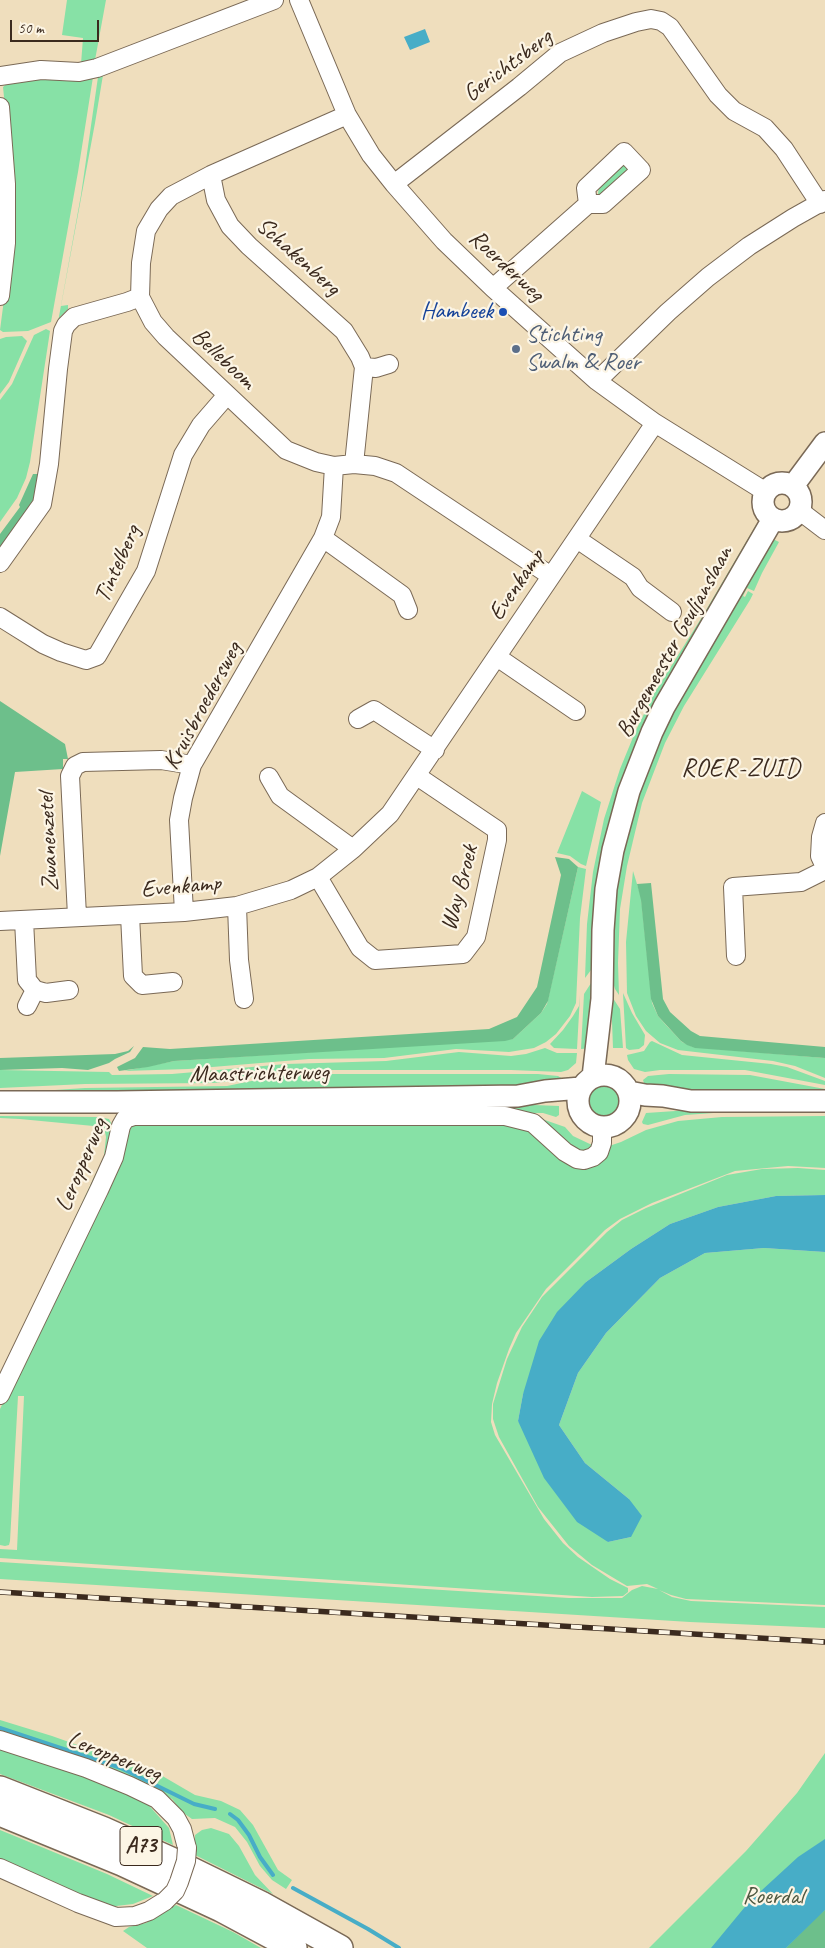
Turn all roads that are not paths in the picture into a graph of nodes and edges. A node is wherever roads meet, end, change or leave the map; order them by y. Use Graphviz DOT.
graph roads {
  1 [pos="274,0"];
  2 [pos="299,0"];
  3 [pos="0,76"];
  4 [pos="0,107"];
  5 [pos="347,115"];
  6 [pos="211,175"];
  7 [pos="394,184"];
  8 [pos="822,202"];
  9 [pos="596,204"];
  10 [pos="493,288"];
  11 [pos="0,296"];
  12 [pos="140,296"];
  13 [pos="389,364"];
  14 [pos="364,367"];
  15 [pos="597,380"];
  16 [pos="228,395"];
  17 [pos="655,423"];
  18 [pos="825,443"];
  19 [pos="354,464"];
  20 [pos="334,466"];
  21 [pos="793,486"];
  22 [pos="766,492"];
  23 [pos="800,511"];
  24 [pos="773,519"];
  25 [pos="825,530"];
  26 [pos="323,538"];
  27 [pos="577,539"];
  28 [pos="0,562"];
  29 [pos="551,576"];
  30 [pos="408,610"];
  31 [pos="672,612"];
  32 [pos="0,616"];
  33 [pos="497,657"];
  34 [pos="576,711"];
  35 [pos="358,719"];
  36 [pos="435,750"];
  37 [pos="192,766"];
  38 [pos="417,776"];
  39 [pos="269,777"];
  40 [pos="825,823"];
  41 [pos="353,849"];
  42 [pos="825,868"];
  43 [pos="318,877"];
  44 [pos="237,906"];
  45 [pos="184,912"];
  46 [pos="130,915"];
  47 [pos="77,916"];
  48 [pos="24,920"];
  49 [pos="0,921"];
  50 [pos="736,956"];
  51 [pos="173,982"];
  52 [pos="69,990"];
  53 [pos="244,999"];
  54 [pos="602,999"];
  55 [pos="587,1083"];
  56 [pos="622,1084"];
  57 [pos="518,1096"];
  58 [pos="691,1101"];
  59 [pos="825,1101"];
  60 [pos="0,1102"];
  61 [pos="579,1110"];
  62 [pos="627,1114"];
  63 [pos="602,1128"];
  64 [pos="0,1395"];
  65 [pos="0,1740"];
  66 [pos="0,1789"];
  67 [pos="0,1813"];
  68 [pos="0,1868"];
  69 [pos="294,1948"];
  70 [pos="340,1948"];
  1 -- 3 [label="street"];
  2 -- 5 [label="street, Roerderweg"];
  4 -- 11 [label="street"];
  5 -- 6 [label="street, Belleboom"];
  5 -- 7 [label="street, Roerderweg"];
  6 -- 12 [label="street, Belleboom"];
  6 -- 14 [label="street, Schakenberg"];
  7 -- 8 [label="street, Gerichtsberg"];
  7 -- 10 [label="street, Roerderweg"];
  8 -- 15 [label="street"];
  9 -- 10 [label="street"];
  10 -- 15 [label="street, Roerderweg"];
  12 -- 16 [label="street, Belleboom"];
  12 -- 28 [label="street"];
  13 -- 14 [label="street"];
  14 -- 19 [label="street"];
  15 -- 17 [label="street, Roerderweg"];
  16 -- 20 [label="street, Belleboom"];
  16 -- 32 [label="street, Tintelberg"];
  17 -- 22 [label="street, Roerderweg"];
  17 -- 27 [label="street, Evenkamp"];
  18 -- 21 [label="main road"];
  19 -- 20 [label="street, Belleboom"];
  19 -- 29 [label="street, Belleboom"];
  20 -- 26 [label="street, Kruisbroedersweg"];
  21 -- 22 [label="main road"];
  21 -- 23 [label="main road"];
  22 -- 24 [label="main road"];
  23 -- 24 [label="main road"];
  23 -- 25 [label="street"];
  24 -- 54 [label="main road, Burgemeester Geuljanslaan"];
  26 -- 30 [label="street"];
  26 -- 37 [label="street, Kruisbroedersweg"];
  27 -- 29 [label="street, Evenkamp"];
  27 -- 31 [label="street, Evenkamp"];
  29 -- 33 [label="street, Evenkamp"];
  33 -- 34 [label="street, Evenkamp"];
  33 -- 36 [label="street, Evenkamp"];
  35 -- 36 [label="street"];
  36 -- 38 [label="street, Evenkamp"];
  37 -- 45 [label="street, Kruisbroedersweg"];
  37 -- 47 [label="street, Zwanenzetel"];
  38 -- 41 [label="street, Evenkamp"];
  38 -- 43 [label="street, Way Broek"];
  39 -- 41 [label="street"];
  40 -- 42 [label="street"];
  41 -- 43 [label="street, Evenkamp"];
  42 -- 50 [label="street"];
  43 -- 44 [label="street, Evenkamp"];
  44 -- 45 [label="street, Evenkamp"];
  44 -- 53 [label="street, Evenkamp"];
  45 -- 46 [label="street, Evenkamp"];
  46 -- 47 [label="street, Evenkamp"];
  46 -- 51 [label="street, Evenkamp"];
  47 -- 48 [label="street, Evenkamp"];
  48 -- 49 [label="street, Evenkamp"];
  48 -- 52 [label="street"];
  54 -- 55 [label="main road, Burgemeester Geuljanslaan"];
  54 -- 56 [label="main road, Burgemeester Geuljanslaan"];
  55 -- 56 [label="main road"];
  55 -- 57 [label="main road, Maastrichterweg"];
  55 -- 61 [label="main road"];
  56 -- 58 [label="main road"];
  56 -- 62 [label="main road"];
  57 -- 60 [label="main road, Maastrichterweg"];
  57 -- 61 [label="main road, Maastrichterweg"];
  58 -- 59 [label="main road"];
  58 -- 62 [label="main road"];
  61 -- 63 [label="main road"];
  62 -- 63 [label="main road"];
  63 -- 64 [label="street, Leropperweg"];
  65 -- 68 [label="street, Leropperweg, bridge"];
  66 -- 70 [label="highway, A73"];
  67 -- 69 [label="highway, A73"];
}
